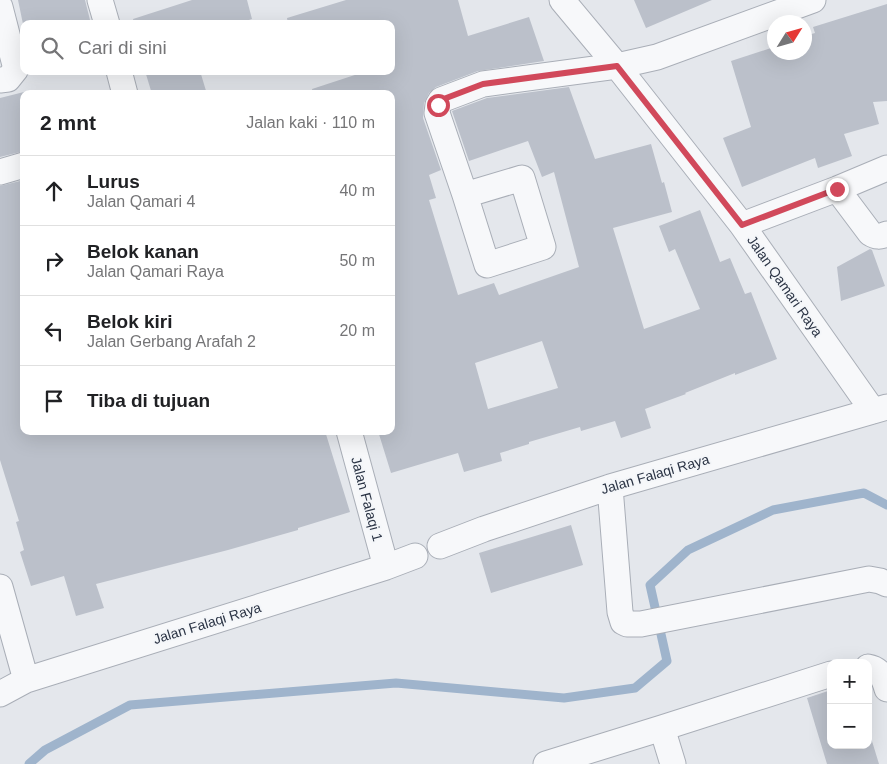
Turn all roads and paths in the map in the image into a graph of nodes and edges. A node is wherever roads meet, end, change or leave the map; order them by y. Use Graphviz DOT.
graph roads {
  1 [pos="100,0"];
  2 [pos="562,0"];
  3 [pos="813,0"];
  4 [pos="0,7"];
  5 [pos="106,20"];
  6 [pos="617,66"];
  7 [pos="120,75"];
  8 [pos="0,80"];
  9 [pos="124,90"];
  10 [pos="20,166"];
  11 [pos="887,168"];
  12 [pos="0,172"];
  13 [pos="837,189"];
  14 [pos="465,195"];
  15 [pos="742,225"];
  16 [pos="887,234"];
  17 [pos="880,409"];
  18 [pos="350,435"];
  19 [pos="610,487"];
  20 [pos="440,546"];
  21 [pos="415,556"];
  22 [pos="386,567"];
  23 [pos="887,584"];
  24 [pos="0,587"];
  25 [pos="872,668"];
  26 [pos="827,675"];
  27 [pos="26,680"];
  28 [pos="887,689"];
  29 [pos="0,694"];
  30 [pos="662,728"];
  31 [pos="546,764"];
  32 [pos="673,764"];
  1 -- 5 [label="street"];
  2 -- 6 [label="street, Jalan Qamari Raya"];
  3 -- 6 [label="street"];
  4 -- 8 [label="street"];
  6 -- 14 [label="street"];
  6 -- 15 [label="street, Jalan Qamari Raya"];
  7 -- 9 [label="street"];
  10 -- 12 [label="street"];
  11 -- 13 [label="street"];
  13 -- 15 [label="street"];
  13 -- 16 [label="street"];
  15 -- 17 [label="street, Jalan Qamari Raya"];
  17 -- 19 [label="street, Jalan Falaqi Raya"];
  18 -- 22 [label="street, Jalan Falaqi 1"];
  19 -- 20 [label="street, Jalan Falaqi Raya"];
  19 -- 23 [label="street"];
  21 -- 22 [label="street, Jalan Falaqi Raya"];
  22 -- 27 [label="street, Jalan Falaqi Raya"];
  24 -- 27 [label="street"];
  25 -- 28 [label="street"];
  26 -- 30 [label="street"];
  27 -- 29 [label="street, Jalan Falaqi Raya"];
  30 -- 31 [label="street"];
  30 -- 32 [label="street"];
}
